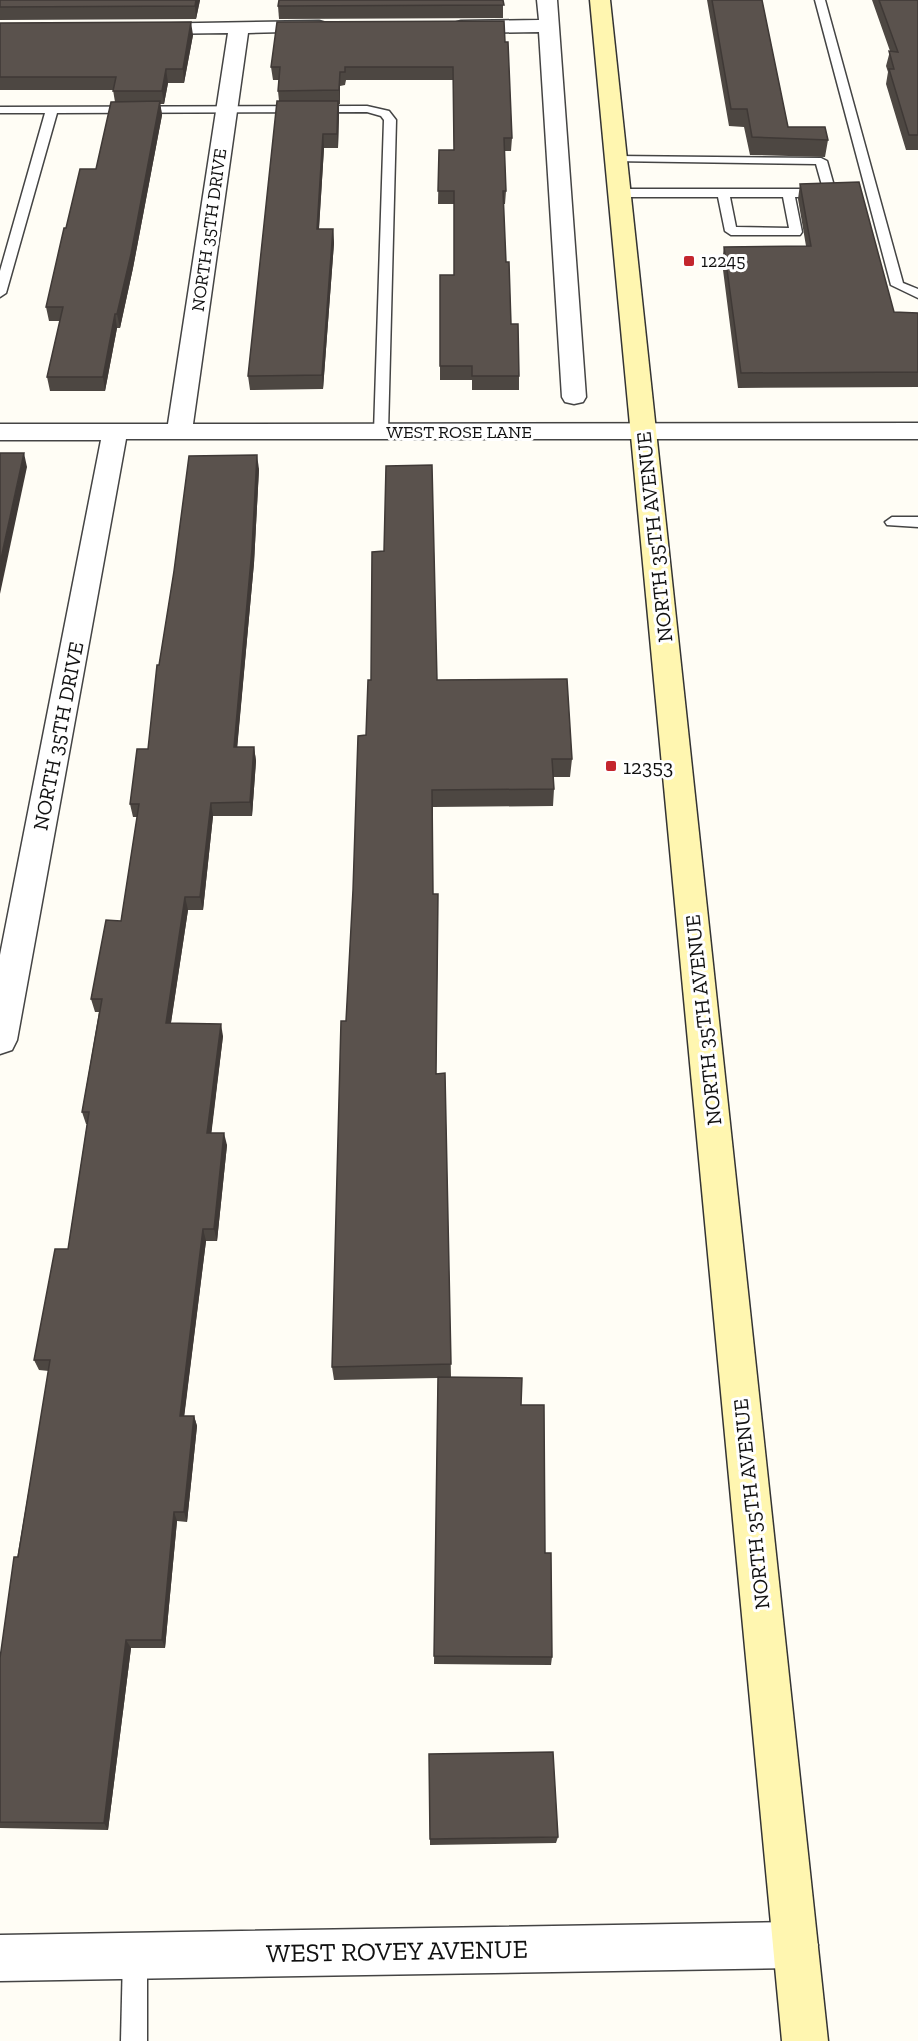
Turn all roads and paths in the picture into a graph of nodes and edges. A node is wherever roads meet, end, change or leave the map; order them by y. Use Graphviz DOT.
graph roads {
  1 [pos="547,0"];
  2 [pos="600,0"];
  3 [pos="820,0"];
  4 [pos="549,26"];
  5 [pos="239,27"];
  6 [pos="334,27"];
  7 [pos="442,27"];
  8 [pos="132,28"];
  9 [pos="0,110"];
  10 [pos="52,110"];
  11 [pos="227,110"];
  12 [pos="616,159"];
  13 [pos="620,193"];
  14 [pos="723,193"];
  15 [pos="788,193"];
  16 [pos="0,293"];
  17 [pos="918,294"];
  18 [pos="574,396"];
  19 [pos="644,430"];
  20 [pos="918,430"];
  21 [pos="0,432"];
  22 [pos="115,432"];
  23 [pos="178,432"];
  24 [pos="381,432"];
  25 [pos="892,522"];
  26 [pos="918,522"];
  27 [pos="0,1040"];
  28 [pos="795,1945"];
  29 [pos="135,1956"];
  30 [pos="0,1958"];
  31 [pos="134,2041"];
  32 [pos="805,2041"];
  1 -- 4 [label="street"];
  2 -- 12 [label="main road, NORTH 35TH AVENUE"];
  3 -- 17 [label="lane"];
  4 -- 7 [label="street"];
  4 -- 18 [label="street"];
  5 -- 6 [label="street"];
  5 -- 8 [label="street"];
  5 -- 11 [label="street, NORTH 35TH DRIVE"];
  9 -- 10 [label="lane"];
  10 -- 11 [label="lane"];
  10 -- 16 [label="lane"];
  11 -- 23 [label="street, NORTH 35TH DRIVE"];
  11 -- 24 [label="lane"];
  12 -- 13 [label="main road, NORTH 35TH AVENUE"];
  12 -- 15 [label="lane"];
  13 -- 14 [label="lane"];
  13 -- 19 [label="main road, NORTH 35TH AVENUE"];
  14 -- 15 [label="lane"];
  14 -- 15 [label="lane"];
  19 -- 20 [label="street, WEST ROSE LANE"];
  19 -- 24 [label="street, WEST ROSE LANE"];
  19 -- 28 [label="main road, NORTH 35TH AVENUE"];
  21 -- 22 [label="street, WEST ROSE LANE"];
  22 -- 23 [label="street, WEST ROSE LANE"];
  22 -- 27 [label="street, NORTH 35TH DRIVE"];
  23 -- 24 [label="street, WEST ROSE LANE"];
  25 -- 26 [label="lane"];
  28 -- 29 [label="street, WEST ROVEY AVENUE"];
  28 -- 32 [label="main road, NORTH 35TH AVENUE"];
  29 -- 30 [label="street, WEST ROVEY AVENUE"];
  29 -- 31 [label="lane"];
}
